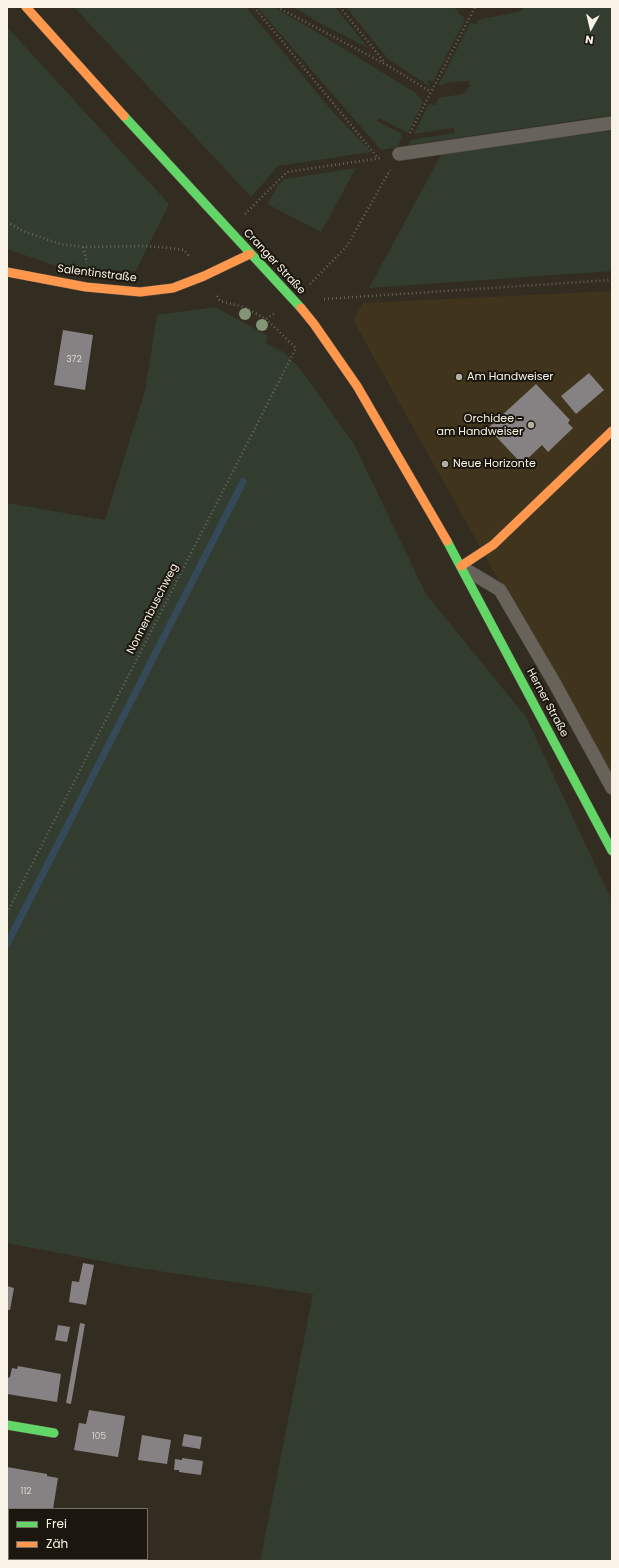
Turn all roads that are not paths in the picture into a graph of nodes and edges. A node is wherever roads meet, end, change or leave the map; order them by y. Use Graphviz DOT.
graph roads {
  1 [pos="26,7"];
  2 [pos="612,123"];
  3 [pos="399,154"];
  4 [pos="250,254"];
  5 [pos="7,272"];
  6 [pos="612,431"];
  7 [pos="461,566"];
  8 [pos="612,788"];
  9 [pos="612,851"];
  10 [pos="7,1425"];
  11 [pos="54,1433"];
  1 -- 4 [label="main road, Cranger Straße"];
  2 -- 3 [label="lane"];
  4 -- 5 [label="main road, Salentinstraße"];
  4 -- 7 [label="main road, Cranger Straße"];
  6 -- 7 [label="main road"];
  7 -- 8 [label="lane"];
  7 -- 9 [label="main road, Herner Straße"];
  10 -- 11 [label="main road"];
}
